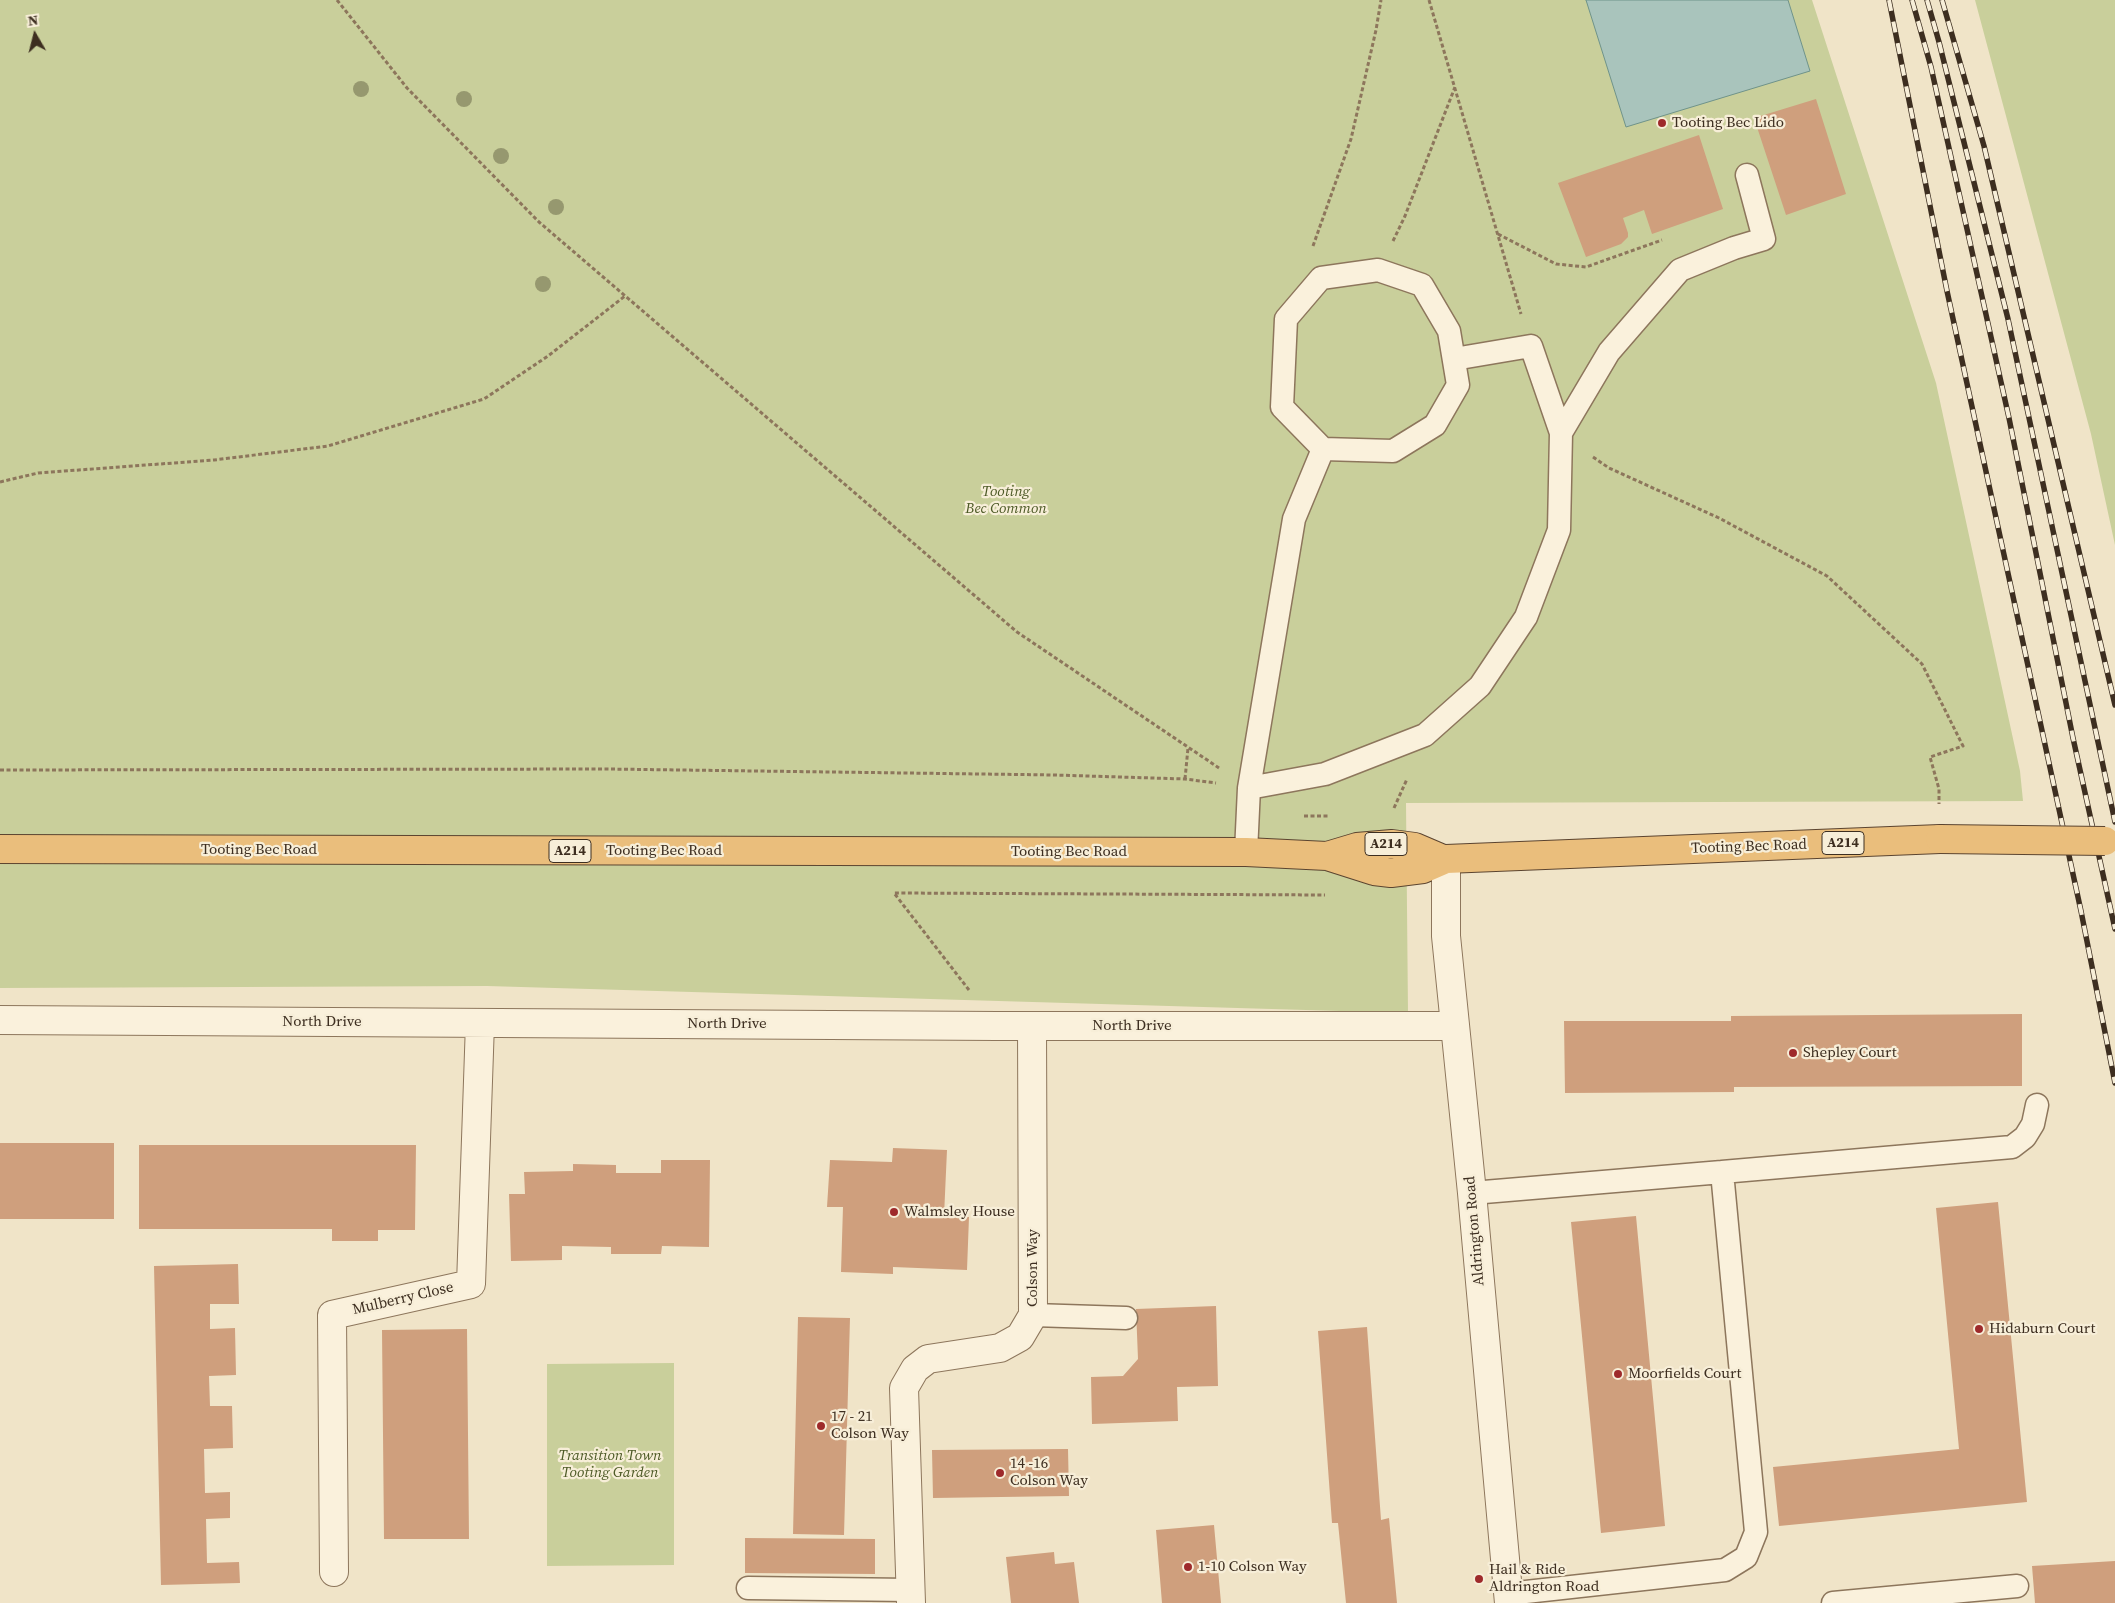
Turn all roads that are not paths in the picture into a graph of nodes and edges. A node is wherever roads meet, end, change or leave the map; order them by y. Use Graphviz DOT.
graph roads {
  1 [pos="1747,175"];
  2 [pos="1454,359"];
  3 [pos="1561,433"];
  4 [pos="1323,449"];
  5 [pos="1249,788"];
  6 [pos="2115,841"];
  7 [pos="0,849"];
  8 [pos="1246,852"];
  9 [pos="1445,859"];
  10 [pos="0,1020"];
  11 [pos="480,1023"];
  12 [pos="1032,1026"];
  13 [pos="1454,1026"];
  14 [pos="2037,1105"];
  15 [pos="1722,1172"];
  16 [pos="1472,1193"];
  17 [pos="1033,1315"];
  18 [pos="1126,1318"];
  19 [pos="334,1572"];
  20 [pos="2017,1586"];
  21 [pos="748,1588"];
  22 [pos="911,1596"];
  23 [pos="1508,1598"];
  24 [pos="1844,1603"];
  1 -- 3 [label="lane"];
  2 -- 3 [label="lane"];
  2 -- 4 [label="lane"];
  2 -- 4 [label="lane"];
  3 -- 5 [label="lane"];
  4 -- 5 [label="lane"];
  5 -- 8 [label="lane"];
  6 -- 9 [label="highway, Tooting Bec Road / A214, bridge"];
  7 -- 8 [label="highway, Tooting Bec Road / A214"];
  8 -- 9 [label="highway, Tooting Bec Road / A214"];
  9 -- 13 [label="street, Aldrington Road"];
  10 -- 11 [label="street, North Drive"];
  11 -- 12 [label="street, North Drive"];
  11 -- 19 [label="street, Mulberry Close"];
  12 -- 13 [label="street, North Drive"];
  12 -- 17 [label="street, Colson Way"];
  13 -- 16 [label="street, Aldrington Road"];
  14 -- 15 [label="lane"];
  15 -- 16 [label="lane"];
  15 -- 23 [label="lane"];
  16 -- 23 [label="street, Aldrington Road"];
  17 -- 18 [label="lane"];
  17 -- 22 [label="street, Colson Way"];
  20 -- 24 [label="lane"];
  21 -- 22 [label="lane"];
}
